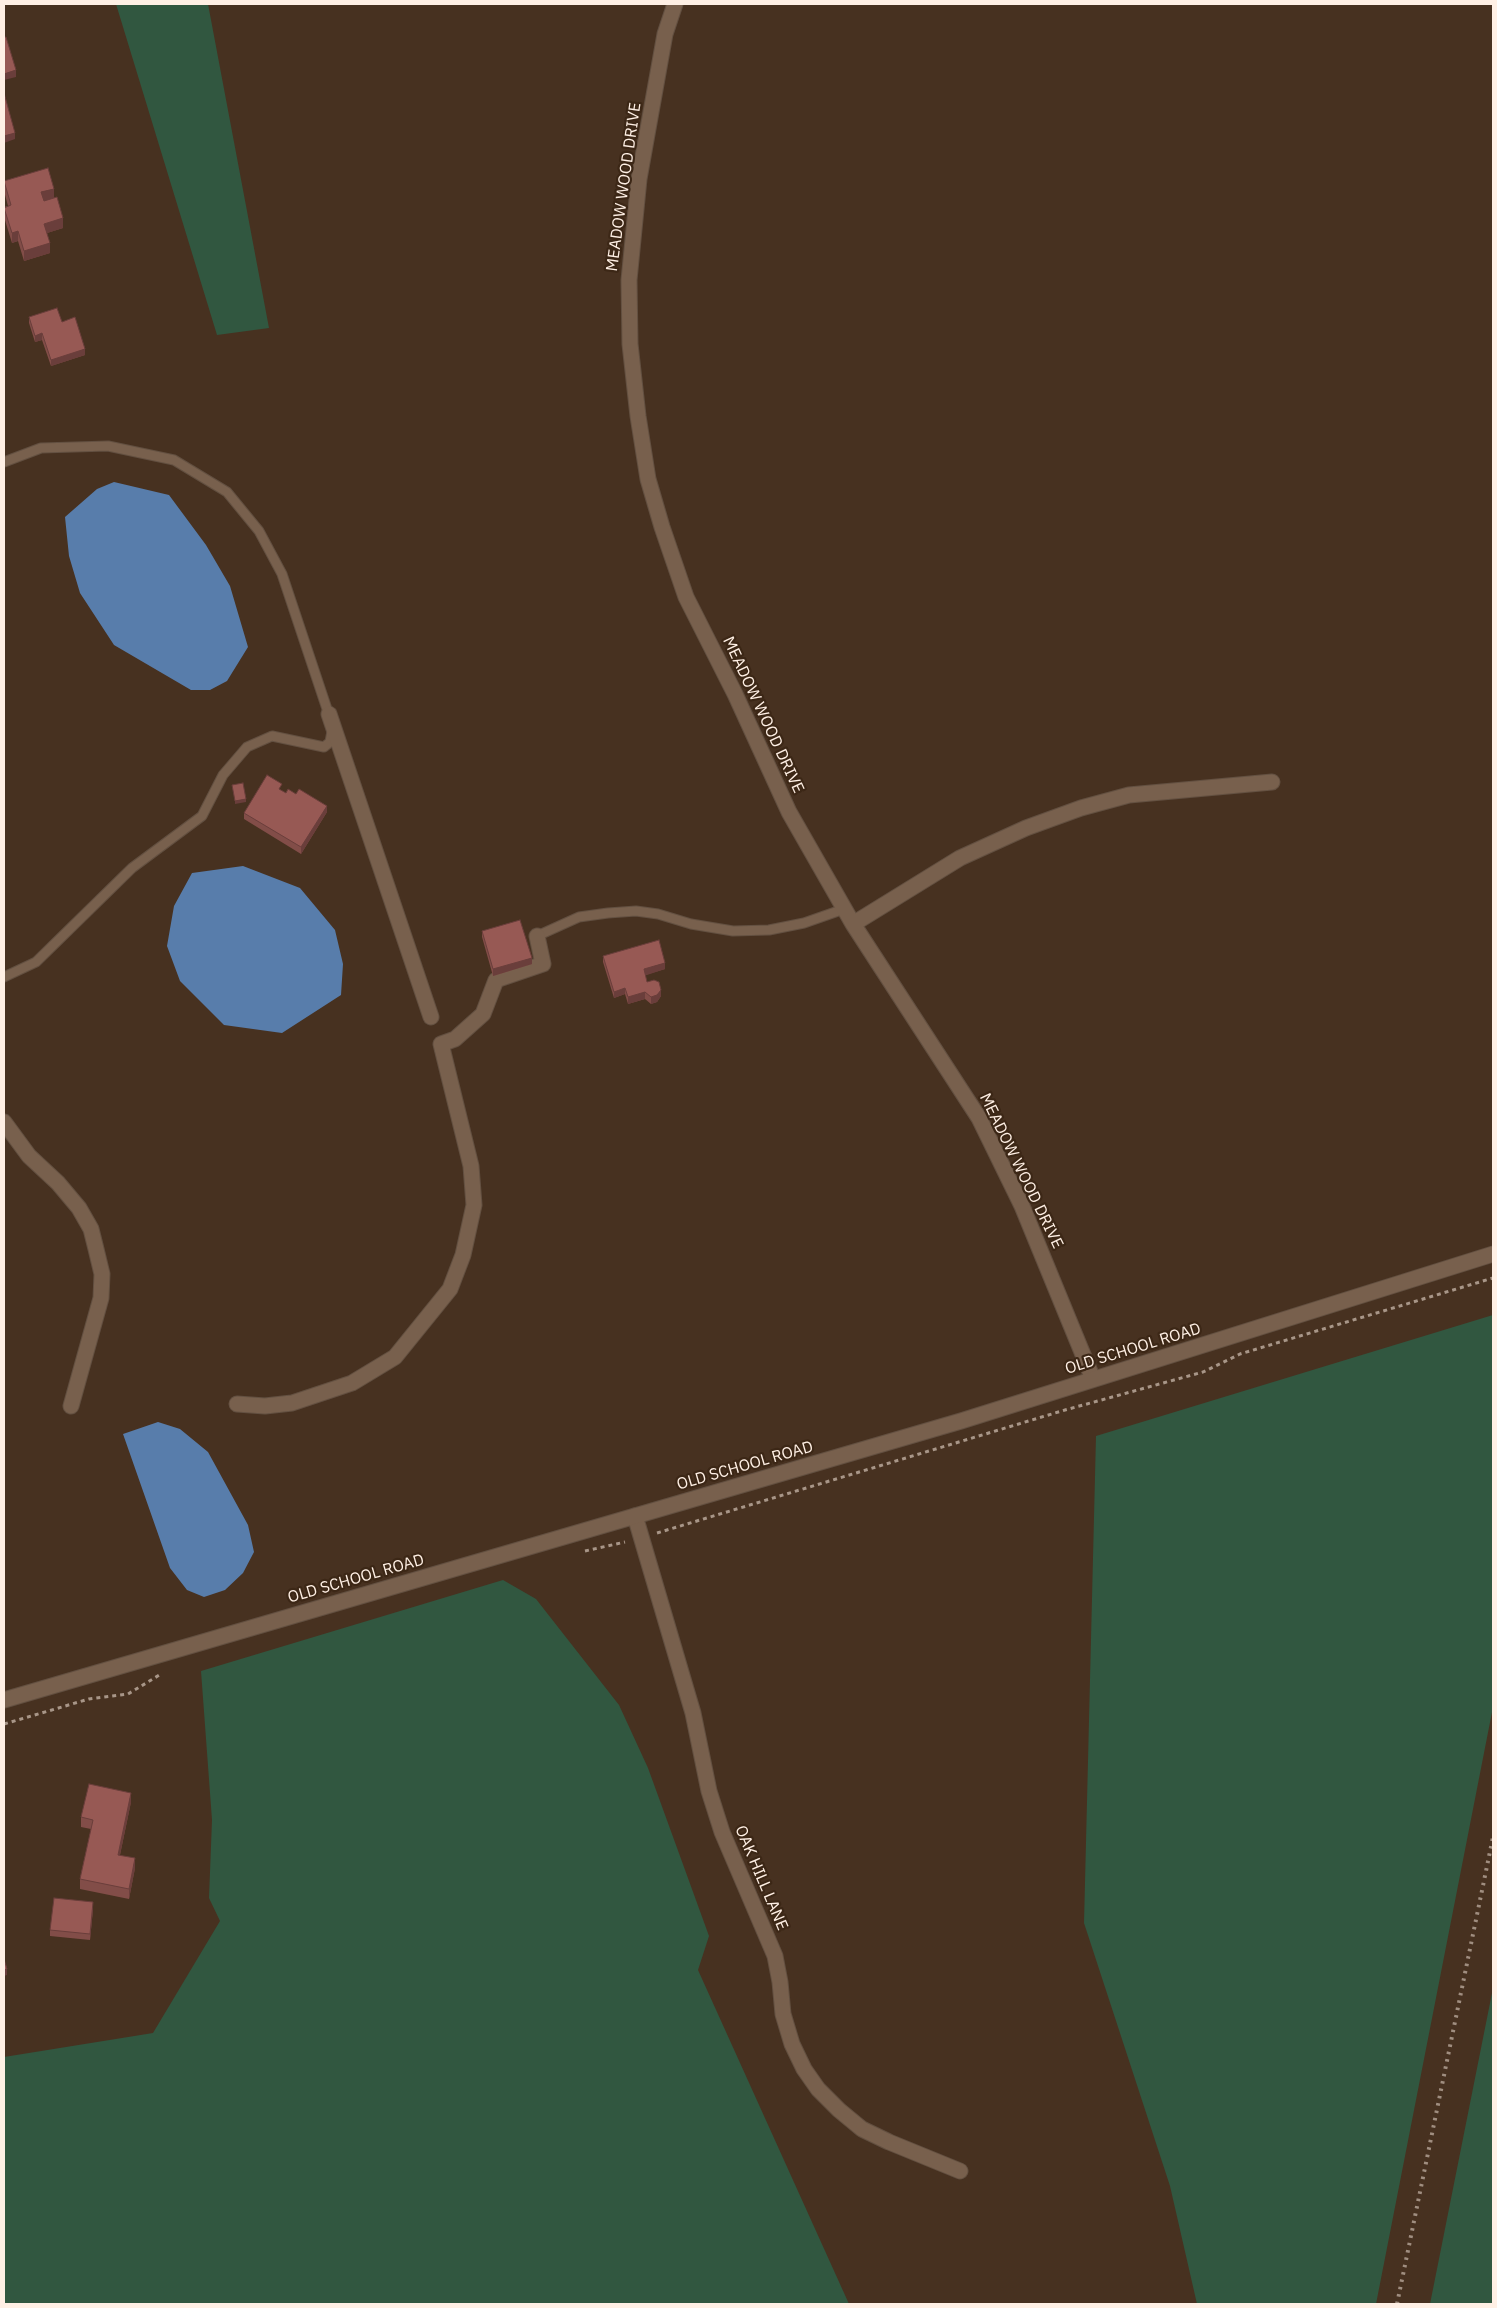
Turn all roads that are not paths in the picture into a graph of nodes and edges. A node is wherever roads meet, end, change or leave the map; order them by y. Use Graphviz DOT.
graph roads {
  1 [pos="675,4"];
  2 [pos="4,462"];
  3 [pos="329,714"];
  4 [pos="1272,782"];
  5 [pos="844,909"];
  6 [pos="853,924"];
  7 [pos="537,936"];
  8 [pos="4,977"];
  9 [pos="431,1017"];
  10 [pos="4,1122"];
  11 [pos="1493,1254"];
  12 [pos="1093,1379"];
  13 [pos="237,1404"];
  14 [pos="71,1406"];
  15 [pos="635,1516"];
  16 [pos="4,1700"];
  17 [pos="960,2171"];
  1 -- 5 [label="street, MEADOW WOOD DRIVE"];
  2 -- 3 [label="lane"];
  3 -- 8 [label="lane"];
  3 -- 9 [label="street"];
  4 -- 6 [label="street"];
  5 -- 6 [label="street, MEADOW WOOD DRIVE"];
  5 -- 7 [label="lane"];
  6 -- 12 [label="street, MEADOW WOOD DRIVE"];
  7 -- 13 [label="street"];
  10 -- 14 [label="street"];
  11 -- 12 [label="street, OLD SCHOOL ROAD"];
  12 -- 15 [label="street, OLD SCHOOL ROAD"];
  15 -- 16 [label="street, OLD SCHOOL ROAD"];
  15 -- 17 [label="street, OAK HILL LANE"];
}
